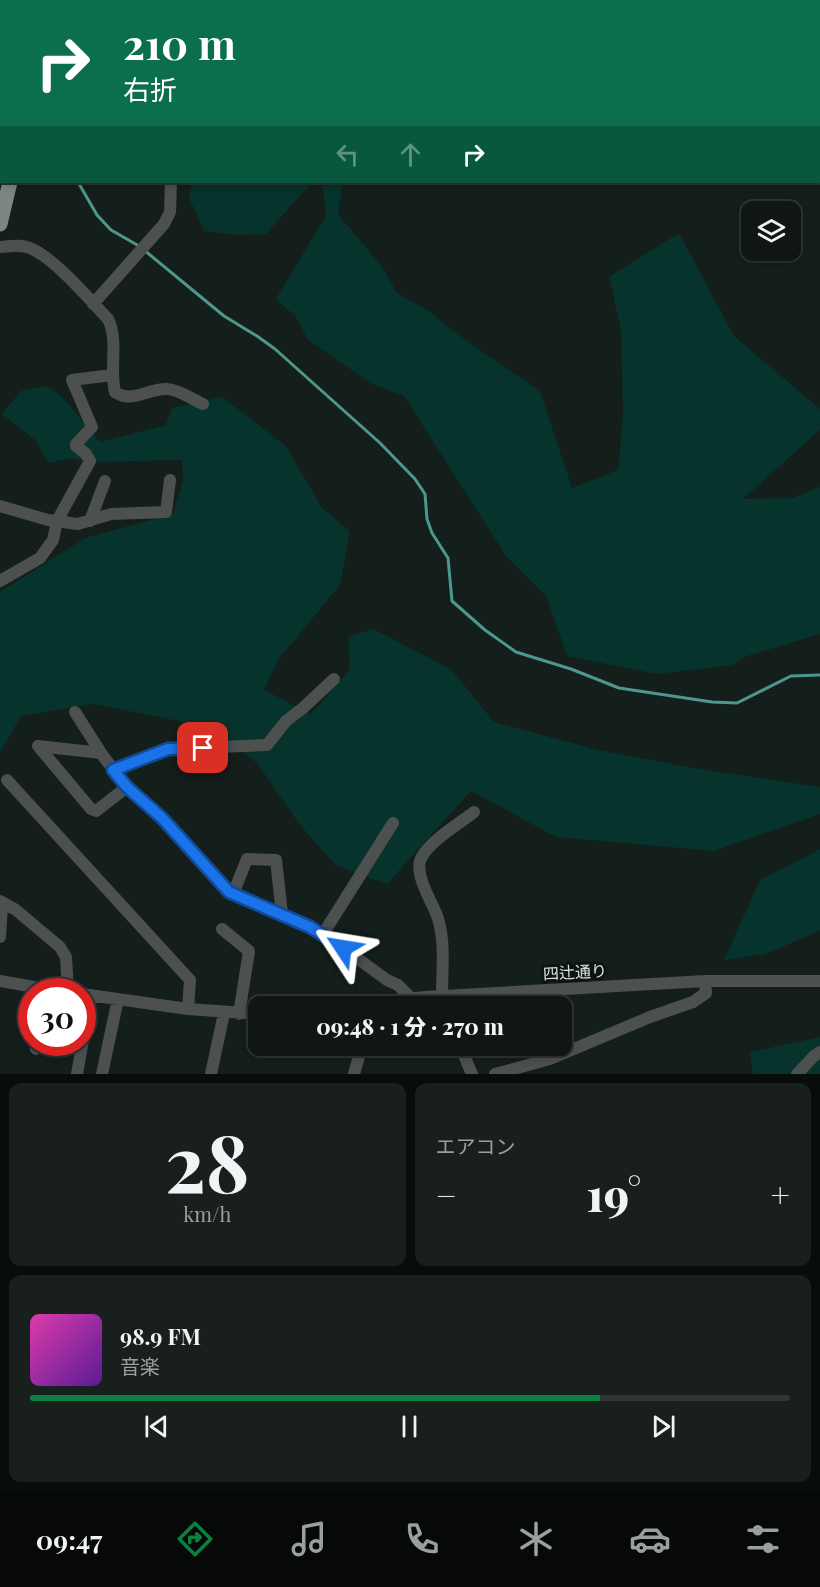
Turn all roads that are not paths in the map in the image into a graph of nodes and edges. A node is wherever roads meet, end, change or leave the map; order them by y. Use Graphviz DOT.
graph roads {
  1 [pos="10,183"];
  2 [pos="171,183"];
  3 [pos="0,224"];
  4 [pos="0,247"];
  5 [pos="93,304"];
  6 [pos="112,375"];
  7 [pos="203,404"];
  8 [pos="170,480"];
  9 [pos="105,481"];
  10 [pos="0,506"];
  11 [pos="57,521"];
  12 [pos="90,521"];
  13 [pos="0,581"];
  14 [pos="334,680"];
  15 [pos="75,712"];
  16 [pos="101,753"];
  17 [pos="113,770"];
  18 [pos="7,780"];
  19 [pos="127,787"];
  20 [pos="474,812"];
  21 [pos="393,823"];
  22 [pos="233,894"];
  23 [pos="1,903"];
  24 [pos="282,914"];
  25 [pos="222,929"];
  26 [pos="323,934"];
  27 [pos="0,937"];
  28 [pos="67,978"];
  29 [pos="0,981"];
  30 [pos="705,981"];
  31 [pos="820,981"];
  32 [pos="18,984"];
  33 [pos="532,991"];
  34 [pos="96,996"];
  35 [pos="409,996"];
  36 [pos="442,996"];
  37 [pos="534,996"];
  38 [pos="118,999"];
  39 [pos="188,1009"];
  40 [pos="224,1012"];
  41 [pos="239,1014"];
  42 [pos="248,1014"];
  43 [pos="572,1050"];
  44 [pos="820,1052"];
  45 [pos="79,1056"];
  46 [pos="359,1056"];
  47 [pos="464,1056"];
  48 [pos="556,1056"];
  49 [pos="77,1074"];
  50 [pos="102,1074"];
  51 [pos="211,1074"];
  52 [pos="354,1074"];
  53 [pos="472,1074"];
  54 [pos="495,1074"];
  55 [pos="797,1074"];
  1 -- 3 [label="main road"];
  2 -- 5 [label="street"];
  4 -- 5 [label="street"];
  5 -- 6 [label="street"];
  6 -- 7 [label="street"];
  6 -- 11 [label="street"];
  8 -- 12 [label="street"];
  9 -- 12 [label="street"];
  10 -- 11 [label="street"];
  11 -- 12 [label="street"];
  11 -- 13 [label="street"];
  14 -- 17 [label="street"];
  15 -- 16 [label="street"];
  16 -- 17 [label="street"];
  16 -- 19 [label="street"];
  17 -- 19 [label="street"];
  18 -- 39 [label="street"];
  19 -- 22 [label="street"];
  20 -- 36 [label="street"];
  21 -- 26 [label="street"];
  22 -- 24 [label="street"];
  22 -- 24 [label="street"];
  23 -- 27 [label="street"];
  23 -- 28 [label="street"];
  24 -- 26 [label="street"];
  25 -- 41 [label="street"];
  26 -- 35 [label="street"];
  29 -- 32 [label="street"];
  30 -- 31 [label="street, 四辻通り"];
  30 -- 33 [label="street, 四辻通り"];
  30 -- 43 [label="street"];
  33 -- 36 [label="street, 四辻通り"];
  33 -- 37 [label="street"];
  34 -- 38 [label="street"];
  38 -- 39 [label="street"];
  38 -- 50 [label="street"];
  39 -- 40 [label="street"];
  40 -- 41 [label="street"];
  40 -- 51 [label="street"];
  41 -- 42 [label="street"];
  44 -- 55 [label="street"];
  45 -- 49 [label="street"];
  46 -- 52 [label="street"];
  47 -- 53 [label="street"];
  48 -- 54 [label="street"];
}
